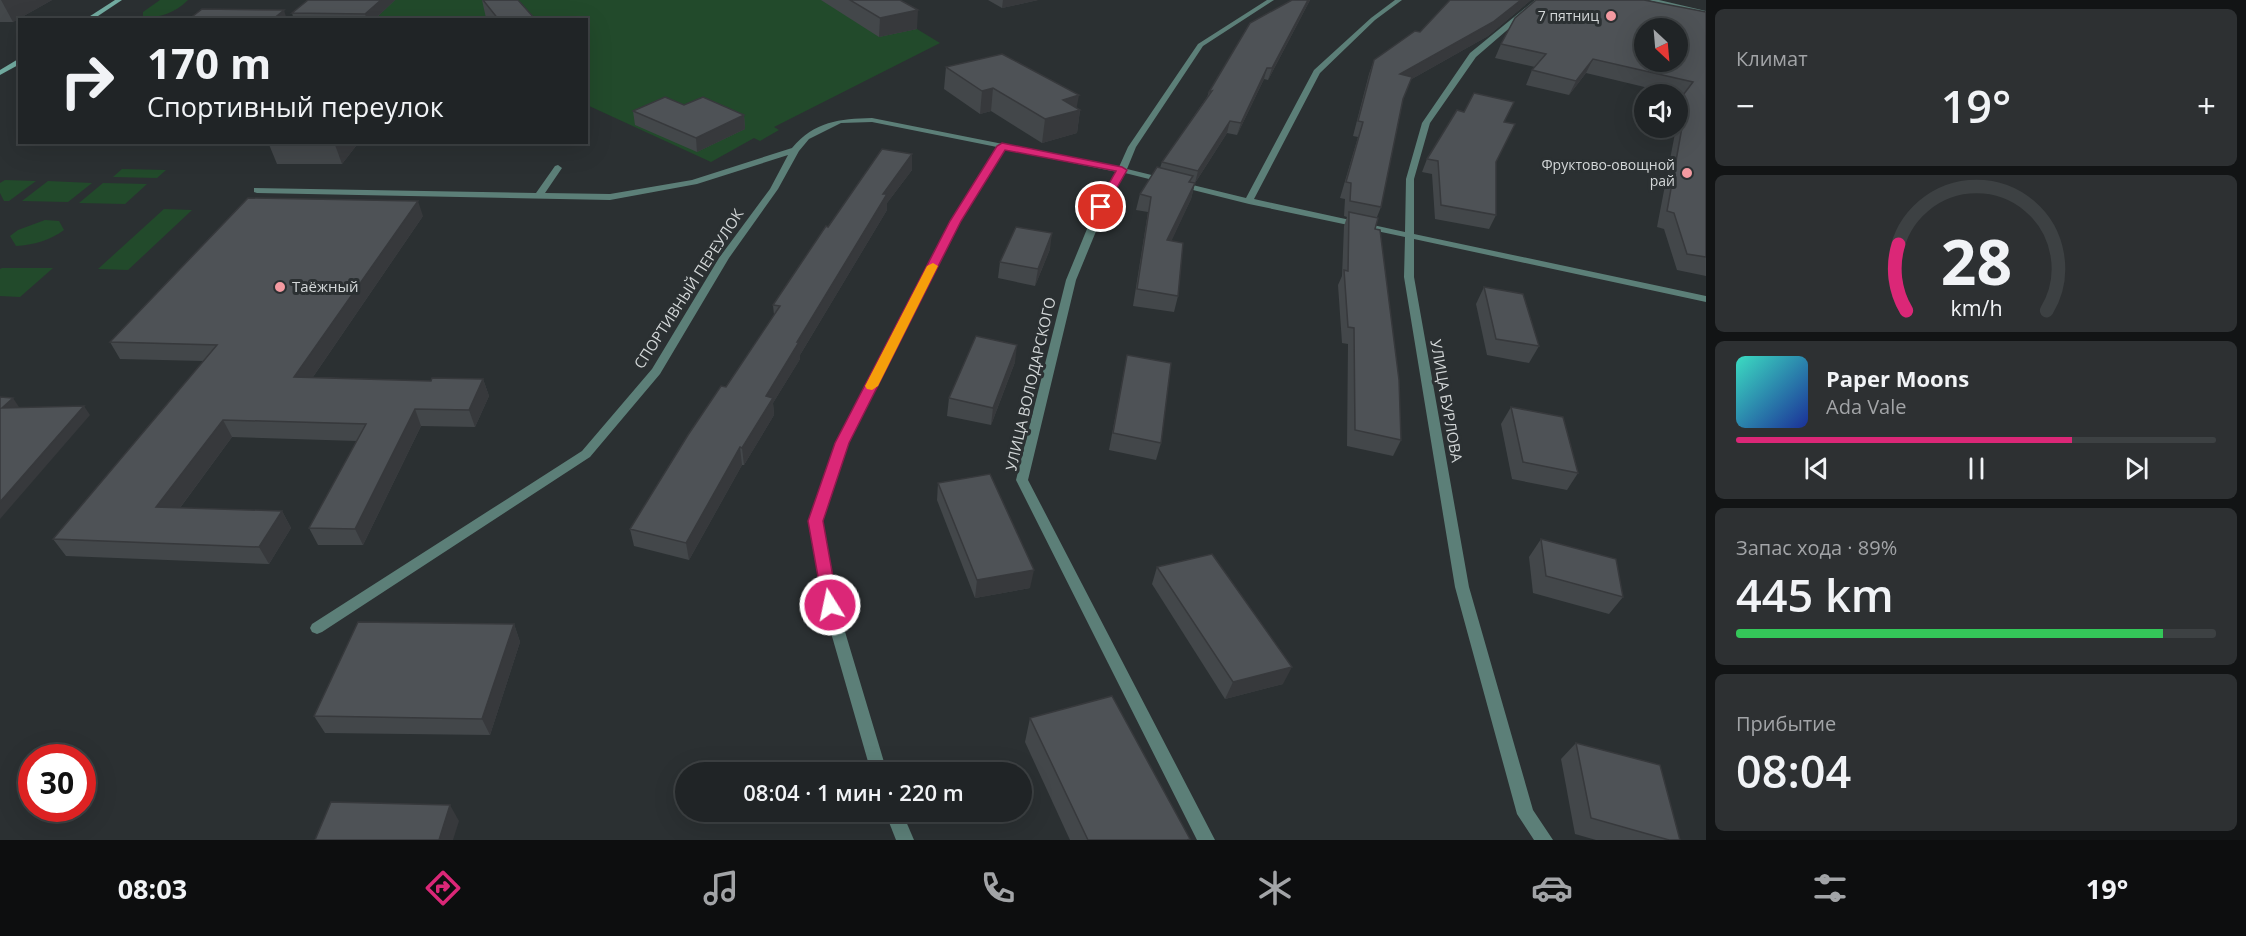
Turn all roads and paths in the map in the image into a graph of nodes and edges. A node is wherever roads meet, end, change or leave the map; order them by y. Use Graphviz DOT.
graph roads {
  1 [pos="119,0"];
  2 [pos="1271,0"];
  3 [pos="1399,0"];
  4 [pos="1539,0"];
  5 [pos="1652,0"];
  6 [pos="1706,13"];
  7 [pos="90,18"];
  8 [pos="18,61"];
  9 [pos="0,73"];
  10 [pos="1002,146"];
  11 [pos="795,150"];
  12 [pos="558,168"];
  13 [pos="1122,170"];
  14 [pos="257,190"];
  15 [pos="538,197"];
  16 [pos="1249,201"];
  17 [pos="1408,234"];
  18 [pos="1706,299"];
  19 [pos="317,628"];
  20 [pos="876,762"];
  21 [pos="898,822"];
  22 [pos="905,840"];
  23 [pos="1206,840"];
  24 [pos="1544,840"];
  1 -- 7 [label="main road"];
  2 -- 13 [label="street, УЛИЦА ВОЛОДАРСКОГО"];
  3 -- 16 [label="street"];
  4 -- 17 [label="street, УЛИЦА БУРЛОВА"];
  5 -- 6 [label="street"];
  8 -- 9 [label="main road"];
  10 -- 11 [label="street, СПОРТИВНЫЙ ПЕРЕУЛОК"];
  10 -- 13 [label="street, СПОРТИВНЫЙ ПЕРЕУЛОК"];
  10 -- 20 [label="street"];
  11 -- 15 [label="street"];
  11 -- 19 [label="street, СПОРТИВНЫЙ ПЕРЕУЛОК"];
  12 -- 15 [label="street"];
  13 -- 16 [label="street, СПОРТИВНЫЙ ПЕРЕУЛОК"];
  13 -- 23 [label="street, УЛИЦА ВОЛОДАРСКОГО"];
  14 -- 15 [label="street"];
  16 -- 17 [label="street, СПОРТИВНЫЙ ПЕРЕУЛОК"];
  17 -- 18 [label="street, СПОРТИВНЫЙ ПЕРЕУЛОК"];
  17 -- 24 [label="street, УЛИЦА БУРЛОВА"];
  21 -- 22 [label="street"];
}
